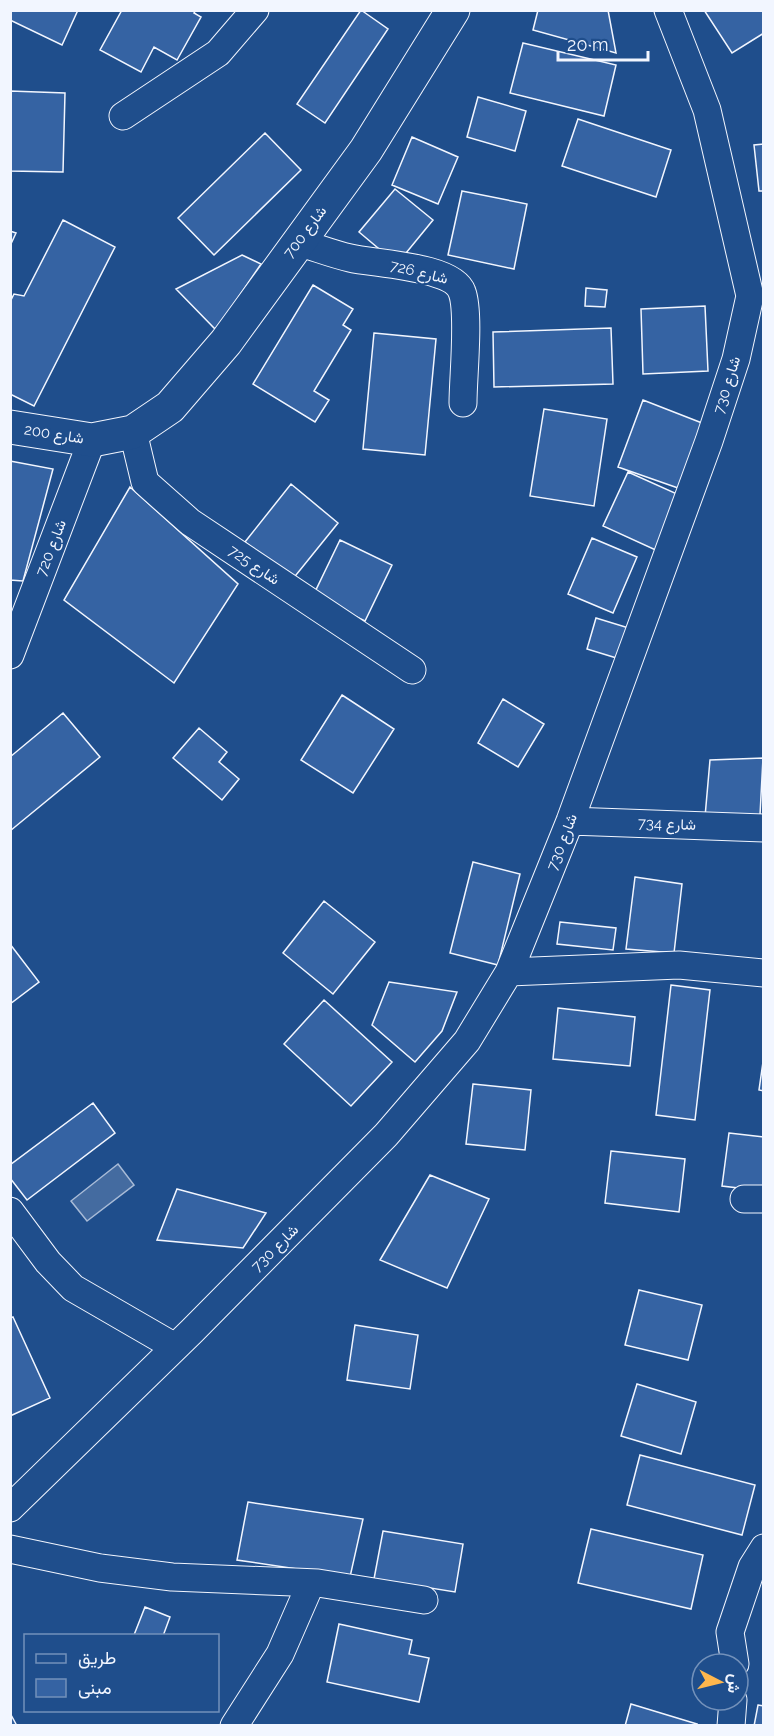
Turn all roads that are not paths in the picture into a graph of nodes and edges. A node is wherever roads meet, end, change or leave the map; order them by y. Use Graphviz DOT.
graph roads {
  1 [pos="255,10"];
  2 [pos="453,10"];
  3 [pos="668,10"];
  4 [pos="123,116"];
  5 [pos="297,242"];
  6 [pos="757,297"];
  7 [pos="463,403"];
  8 [pos="10,427"];
  9 [pos="133,432"];
  10 [pos="92,440"];
  11 [pos="10,655"];
  12 [pos="412,670"];
  13 [pos="570,820"];
  14 [pos="764,828"];
  15 [pos="509,972"];
  16 [pos="764,972"];
  17 [pos="10,1211"];
  18 [pos="175,1347"];
  19 [pos="10,1508"];
  20 [pos="764,1548"];
  21 [pos="10,1549"];
  22 [pos="311,1583"];
  23 [pos="424,1600"];
  24 [pos="733,1652"];
  25 [pos="234,1725"];
  1 -- 4 [label="street"];
  2 -- 5 [label="main road, شارع 700"];
  3 -- 6 [label="street, شارع 730"];
  5 -- 7 [label="street, شارع 726"];
  5 -- 9 [label="main road, شارع 700"];
  6 -- 13 [label="street, شارع 730"];
  8 -- 10 [label="main road, شارع 200"];
  9 -- 10 [label="main road, شارع 200"];
  9 -- 12 [label="street, شارع 725"];
  10 -- 11 [label="street, شارع 720"];
  13 -- 14 [label="street, شارع 734"];
  13 -- 15 [label="street, شارع 730"];
  15 -- 16 [label="street"];
  15 -- 18 [label="street, شارع 730"];
  17 -- 18 [label="street"];
  18 -- 19 [label="street, شارع 730"];
  20 -- 24 [label="street"];
  21 -- 22 [label="street"];
  22 -- 23 [label="street"];
  22 -- 25 [label="street"];
}
